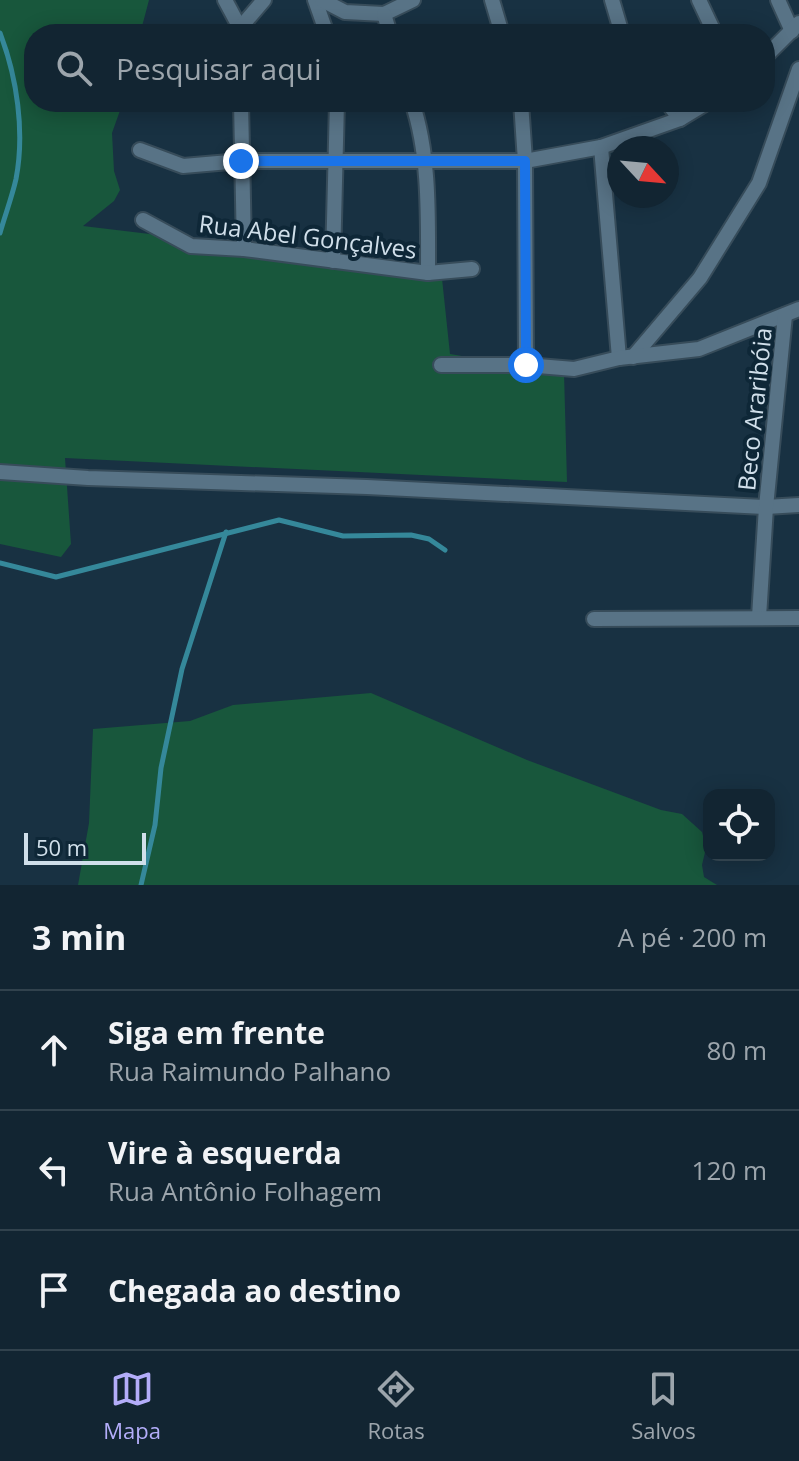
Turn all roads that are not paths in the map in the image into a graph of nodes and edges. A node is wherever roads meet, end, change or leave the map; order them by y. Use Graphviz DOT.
graph roads {
  1 [pos="225,0"];
  2 [pos="264,0"];
  3 [pos="315,0"];
  4 [pos="322,0"];
  5 [pos="413,0"];
  6 [pos="492,0"];
  7 [pos="612,0"];
  8 [pos="699,0"];
  9 [pos="778,0"];
  10 [pos="384,14"];
  11 [pos="237,24"];
  12 [pos="245,24"];
  13 [pos="323,24"];
  14 [pos="387,24"];
  15 [pos="499,24"];
  16 [pos="619,24"];
  17 [pos="710,24"];
  18 [pos="796,27"];
  19 [pos="775,47"];
  20 [pos="799,69"];
  21 [pos="241,112"];
  22 [pos="337,112"];
  23 [pos="414,112"];
  24 [pos="522,112"];
  25 [pos="675,112"];
  26 [pos="692,112"];
  27 [pos="680,119"];
  28 [pos="601,147"];
  29 [pos="140,150"];
  30 [pos="241,161"];
  31 [pos="337,161"];
  32 [pos="423,161"];
  33 [pos="525,161"];
  34 [pos="143,220"];
  35 [pos="244,249"];
  36 [pos="333,261"];
  37 [pos="472,269"];
  38 [pos="428,273"];
  39 [pos="792,312"];
  40 [pos="626,358"];
  41 [pos="441,365"];
  42 [pos="526,365"];
  43 [pos="0,472"];
  44 [pos="799,505"];
  45 [pos="766,507"];
  46 [pos="759,617"];
  47 [pos="799,618"];
  48 [pos="594,619"];
  1 -- 11 [label="street"];
  2 -- 12 [label="street"];
  3 -- 13 [label="street"];
  4 -- 10 [label="street"];
  5 -- 10 [label="street"];
  6 -- 15 [label="street"];
  7 -- 16 [label="street"];
  8 -- 17 [label="street"];
  9 -- 18 [label="street"];
  10 -- 14 [label="street"];
  18 -- 19 [label="street"];
  20 -- 40 [label="street"];
  21 -- 30 [label="street"];
  22 -- 31 [label="street"];
  23 -- 32 [label="street"];
  24 -- 33 [label="street"];
  25 -- 27 [label="street"];
  26 -- 27 [label="street"];
  27 -- 28 [label="street"];
  28 -- 33 [label="street"];
  28 -- 40 [label="street"];
  29 -- 30 [label="street"];
  30 -- 31 [label="street"];
  30 -- 35 [label="street"];
  31 -- 32 [label="street"];
  31 -- 36 [label="street"];
  32 -- 33 [label="street"];
  32 -- 38 [label="street"];
  33 -- 42 [label="street"];
  34 -- 35 [label="street, Rua Abel Gonçalves"];
  35 -- 36 [label="street, Rua Abel Gonçalves"];
  36 -- 38 [label="street, Rua Abel Gonçalves"];
  37 -- 38 [label="street, Rua Abel Gonçalves"];
  39 -- 40 [label="street"];
  39 -- 45 [label="street, Beco Araribóia"];
  40 -- 42 [label="street"];
  41 -- 42 [label="street"];
  43 -- 45 [label="street"];
  44 -- 45 [label="street"];
  45 -- 46 [label="street, Beco Araribóia"];
  46 -- 47 [label="street"];
  46 -- 48 [label="street"];
}
